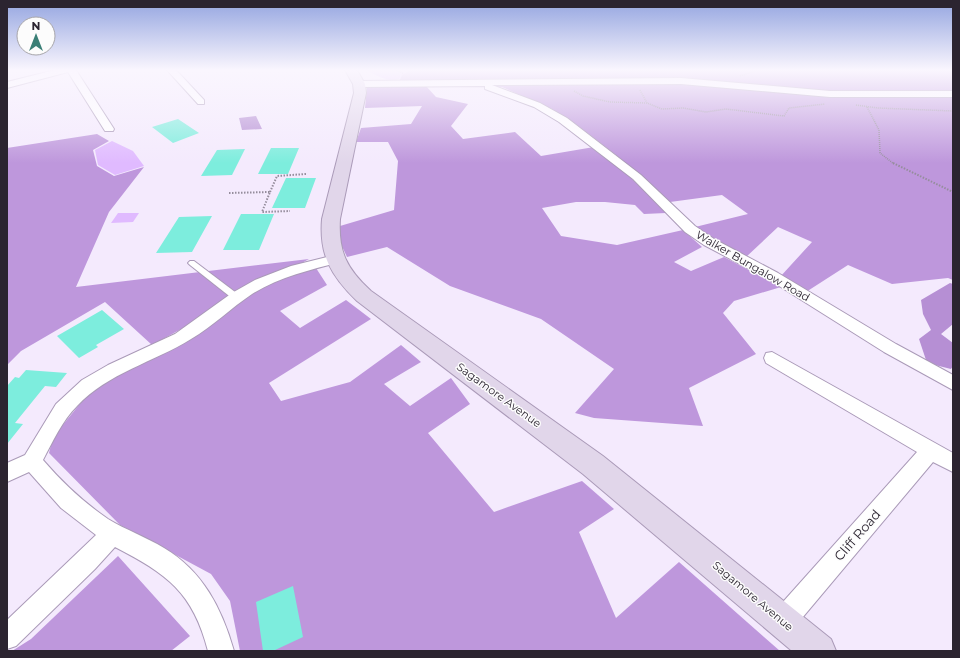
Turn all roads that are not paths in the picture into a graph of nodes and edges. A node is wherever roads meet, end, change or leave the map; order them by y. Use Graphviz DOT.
graph roads {
  1 [pos="91,101"];
  2 [pos="359,101"];
  3 [pos="527,101"];
  4 [pos="109,129"];
  5 [pos="335,259"];
  6 [pos="192,263"];
  7 [pos="236,297"];
  8 [pos="772,358"];
  9 [pos="953,383"];
  10 [pos="931,450"];
  11 [pos="32,461"];
  12 [pos="953,463"];
  13 [pos="7,473"];
  14 [pos="112,534"];
  15 [pos="783,621"];
  16 [pos="7,637"];
  17 [pos="221,651"];
  18 [pos="819,651"];
  1 -- 4 [label="street"];
  2 -- 5 [label="main road, Sagamore Avenue"];
  3 -- 9 [label="street, Walker Bungalow Road"];
  5 -- 7 [label="street"];
  5 -- 15 [label="main road, Sagamore Avenue"];
  6 -- 7 [label="lane"];
  7 -- 11 [label="street"];
  8 -- 10 [label="street"];
  10 -- 12 [label="street"];
  10 -- 15 [label="street, Cliff Road"];
  11 -- 13 [label="street"];
  11 -- 14 [label="street"];
  14 -- 16 [label="street"];
  14 -- 17 [label="street"];
  15 -- 18 [label="main road, Sagamore Avenue"];
}
